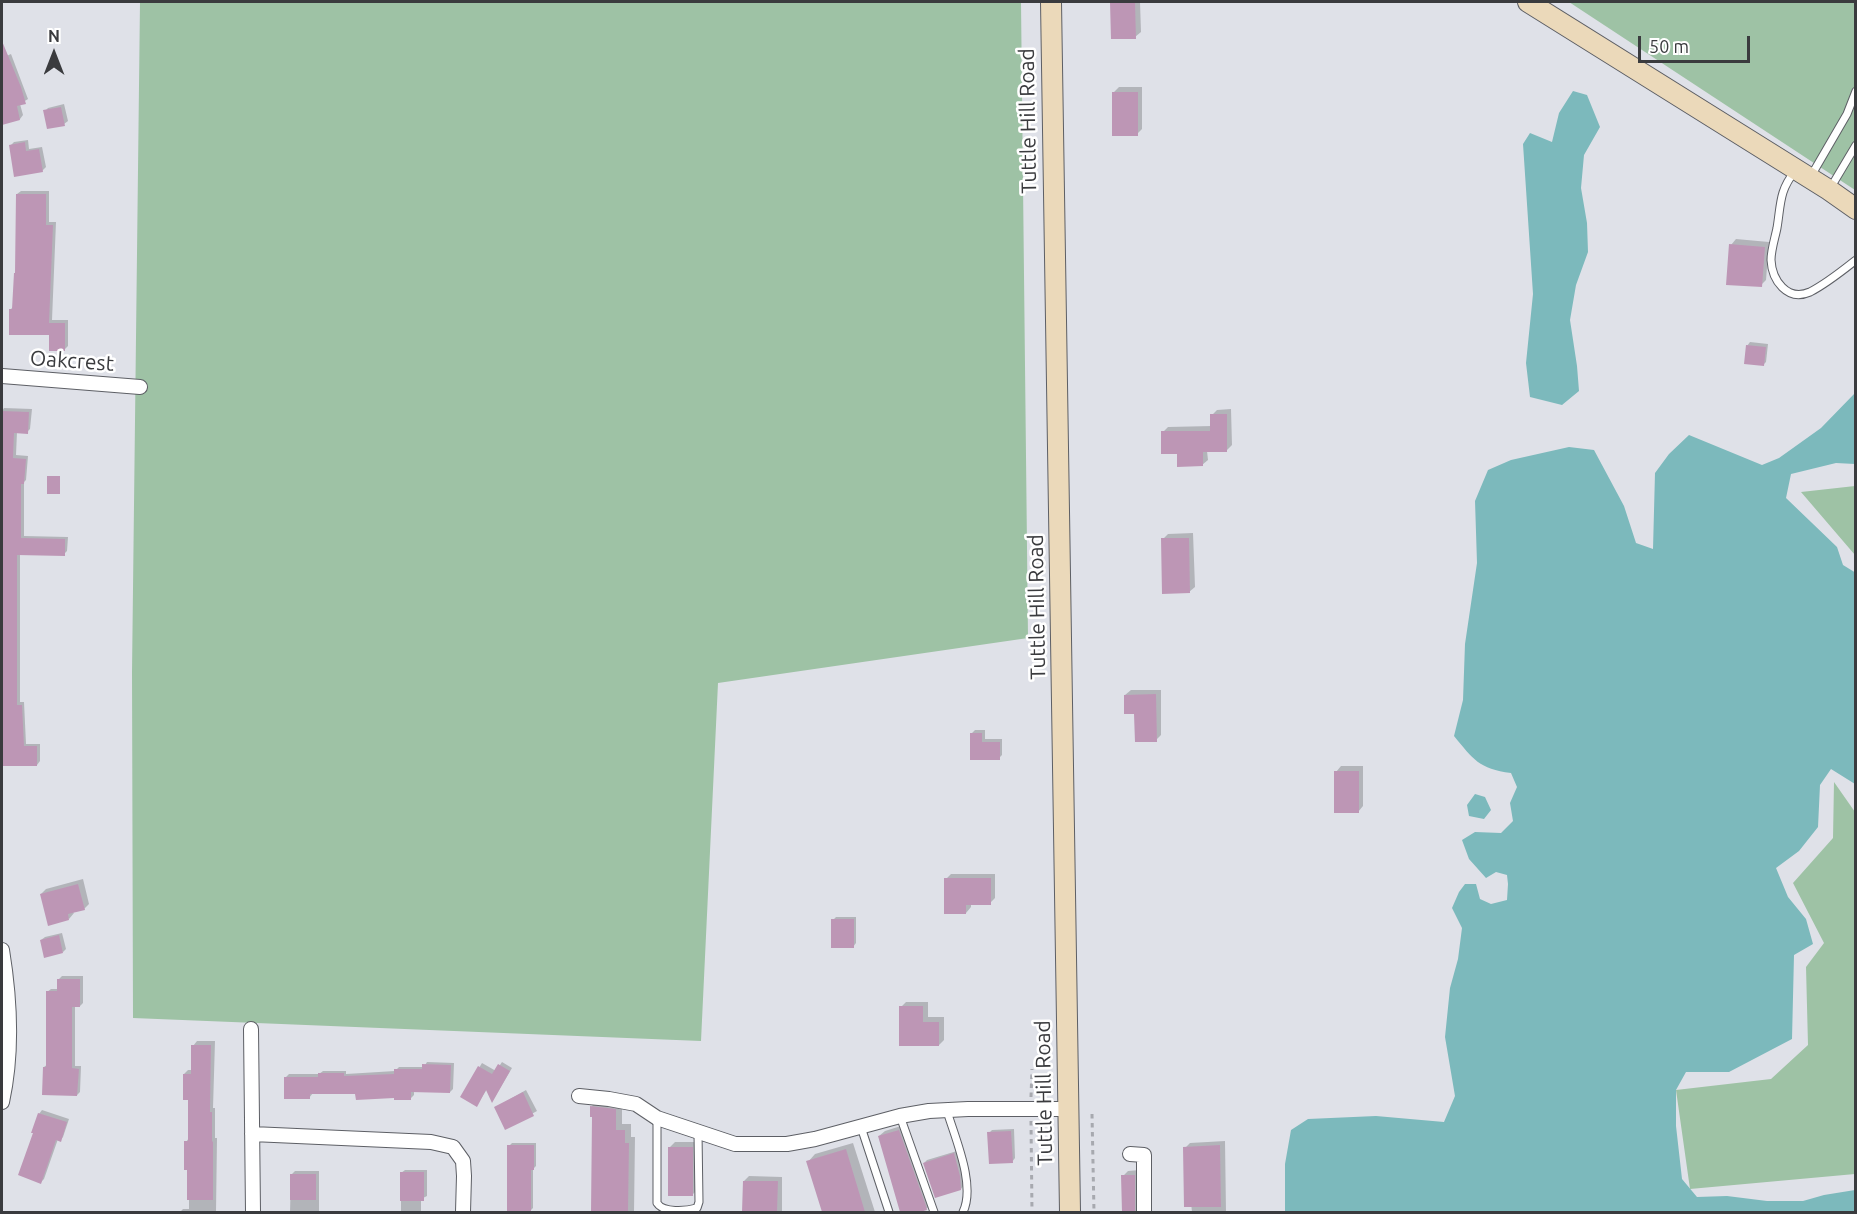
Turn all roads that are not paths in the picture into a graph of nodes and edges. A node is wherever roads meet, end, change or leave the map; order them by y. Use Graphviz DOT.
graph roads {
  1 [pos="1051,2"];
  2 [pos="1528,2"];
  3 [pos="1856,90"];
  4 [pos="1856,145"];
  5 [pos="1803,173"];
  6 [pos="1829,190"];
  7 [pos="1856,208"];
  8 [pos="1856,260"];
  9 [pos="2,376"];
  10 [pos="140,387"];
  11 [pos="2,950"];
  12 [pos="251,1029"];
  13 [pos="579,1096"];
  14 [pos="2,1102"];
  15 [pos="1068,1109"];
  16 [pos="946,1110"];
  17 [pos="900,1116"];
  18 [pos="657,1118"];
  19 [pos="861,1127"];
  20 [pos="698,1133"];
  21 [pos="252,1134"];
  22 [pos="1130,1154"];
  23 [pos="252,1212"];
  24 [pos="463,1212"];
  25 [pos="889,1212"];
  26 [pos="934,1212"];
  27 [pos="963,1212"];
  28 [pos="1070,1212"];
  29 [pos="1144,1212"];
  1 -- 15 [label="main road, Tuttle Hill Road"];
  2 -- 5 [label="main road"];
  3 -- 5 [label="lane"];
  4 -- 6 [label="lane"];
  5 -- 6 [label="main road"];
  5 -- 8 [label="lane"];
  6 -- 7 [label="main road"];
  9 -- 10 [label="street, Oakcrest"];
  11 -- 14 [label="street"];
  12 -- 21 [label="street"];
  13 -- 18 [label="street"];
  15 -- 16 [label="street"];
  15 -- 28 [label="main road, Tuttle Hill Road"];
  16 -- 17 [label="street"];
  16 -- 27 [label="lane"];
  17 -- 19 [label="street"];
  17 -- 26 [label="lane"];
  18 -- 20 [label="street"];
  18 -- 20 [label="lane"];
  19 -- 20 [label="street"];
  19 -- 25 [label="lane"];
  21 -- 23 [label="street"];
  21 -- 24 [label="street"];
  22 -- 29 [label="street"];
}
